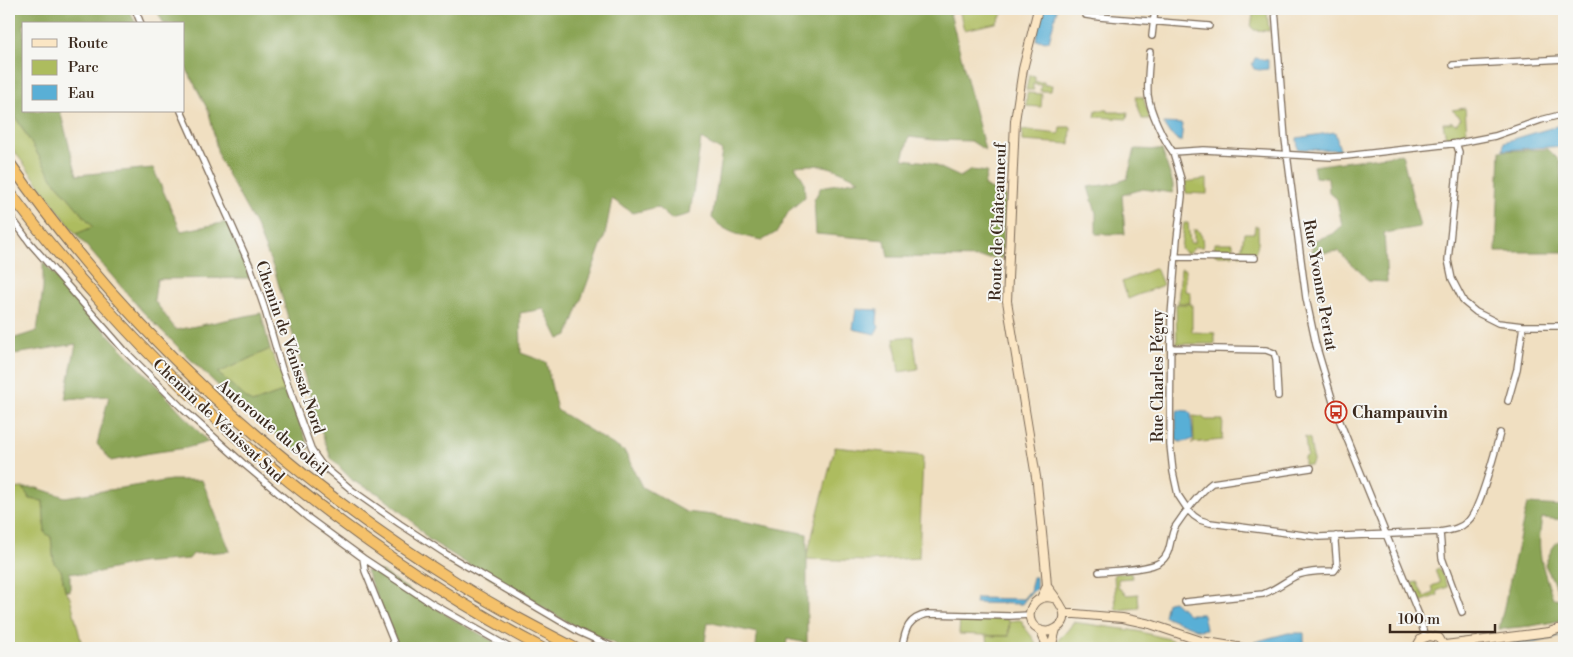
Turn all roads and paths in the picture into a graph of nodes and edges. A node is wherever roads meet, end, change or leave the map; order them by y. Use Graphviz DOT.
graph roads {
  1 [pos="135,9"];
  2 [pos="1038,9"];
  3 [pos="1155,9"];
  4 [pos="1275,9"];
  5 [pos="1086,15"];
  6 [pos="140,22"];
  7 [pos="1153,22"];
  8 [pos="1209,26"];
  9 [pos="1152,36"];
  10 [pos="1150,52"];
  11 [pos="1564,59"];
  12 [pos="1453,64"];
  13 [pos="180,112"];
  14 [pos="1564,114"];
  15 [pos="1459,143"];
  16 [pos="1173,152"];
  17 [pos="1287,154"];
  18 [pos="9,162"];
  19 [pos="9,191"];
  20 [pos="9,214"];
  21 [pos="1175,257"];
  22 [pos="1255,258"];
  23 [pos="1523,326"];
  24 [pos="1564,326"];
  25 [pos="1171,348"];
  26 [pos="1278,396"];
  27 [pos="1508,402"];
  28 [pos="1500,433"];
  29 [pos="1311,468"];
  30 [pos="1188,510"];
  31 [pos="1440,532"];
  32 [pos="1386,533"];
  33 [pos="1336,536"];
  34 [pos="363,558"];
  35 [pos="1099,572"];
  36 [pos="1047,586"];
  37 [pos="1041,598"];
  38 [pos="1056,599"];
  39 [pos="1184,602"];
  40 [pos="1462,612"];
  41 [pos="1064,614"];
  42 [pos="1030,615"];
  43 [pos="1564,627"];
  44 [pos="1056,629"];
  45 [pos="1040,630"];
  46 [pos="1425,637"];
  47 [pos="1445,647"];
  48 [pos="396,648"];
  49 [pos="510,648"];
  50 [pos="542,648"];
  51 [pos="575,648"];
  52 [pos="615,648"];
  53 [pos="902,648"];
  54 [pos="1049,648"];
  55 [pos="1243,648"];
  56 [pos="1416,648"];
  1 -- 6 [label="street"];
  2 -- 36 [label="main road, Route de Châteauneuf"];
  3 -- 7 [label="street"];
  4 -- 17 [label="street, Rue Yvonne Pertat"];
  5 -- 7 [label="street"];
  7 -- 8 [label="street"];
  7 -- 9 [label="street"];
  10 -- 16 [label="street, Rue Charles Péguy"];
  11 -- 12 [label="street"];
  13 -- 52 [label="street, Chemin de Vénissat Nord"];
  14 -- 15 [label="street"];
  15 -- 17 [label="street"];
  15 -- 23 [label="street"];
  16 -- 17 [label="street"];
  16 -- 21 [label="street, Rue Charles Péguy"];
  17 -- 32 [label="street, Rue Yvonne Pertat"];
  18 -- 51 [label="highway, Autoroute du Soleil"];
  19 -- 50 [label="highway, Autoroute du Soleil"];
  20 -- 34 [label="street, Chemin de Vénissat Sud"];
  21 -- 22 [label="street"];
  21 -- 25 [label="street, Rue Charles Péguy"];
  23 -- 24 [label="street"];
  23 -- 27 [label="street"];
  25 -- 26 [label="street"];
  25 -- 30 [label="street, Rue Charles Péguy"];
  28 -- 31 [label="street"];
  29 -- 30 [label="street"];
  30 -- 33 [label="street"];
  30 -- 35 [label="street"];
  31 -- 32 [label="street"];
  31 -- 40 [label="street"];
  32 -- 33 [label="street"];
  32 -- 46 [label="street, Rue Yvonne Pertat"];
  33 -- 39 [label="street"];
  34 -- 48 [label="street"];
  34 -- 49 [label="street, Chemin de Vénissat Sud"];
  36 -- 37 [label="main road"];
  36 -- 38 [label="main road"];
  37 -- 38 [label="main road"];
  37 -- 42 [label="main road"];
  38 -- 41 [label="main road"];
  41 -- 44 [label="main road"];
  41 -- 55 [label="main road"];
  42 -- 45 [label="main road"];
  42 -- 53 [label="street"];
  43 -- 47 [label="main road"];
  44 -- 45 [label="main road"];
  44 -- 54 [label="main road"];
  45 -- 54 [label="main road"];
  46 -- 47 [label="main road"];
  46 -- 56 [label="main road"];
}
